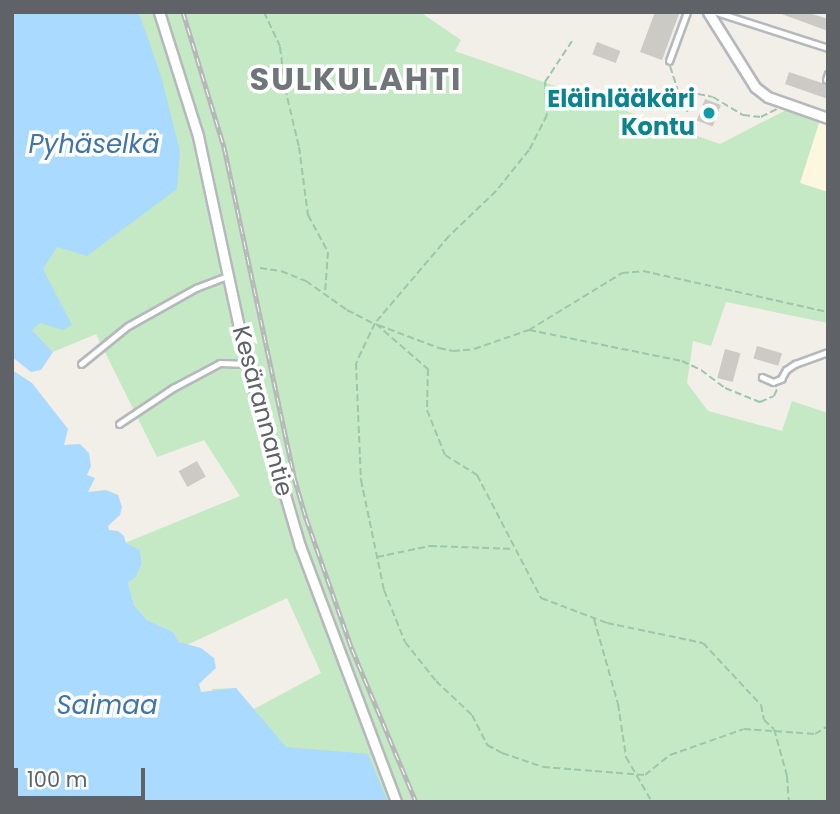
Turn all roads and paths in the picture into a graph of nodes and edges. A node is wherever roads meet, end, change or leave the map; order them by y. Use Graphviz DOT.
graph roads {
  1 [pos="159,12"];
  2 [pos="264,12"];
  3 [pos="687,12"];
  4 [pos="708,12"];
  5 [pos="716,12"];
  6 [pos="572,41"];
  7 [pos="828,48"];
  8 [pos="669,61"];
  9 [pos="690,103"];
  10 [pos="788,105"];
  11 [pos="687,112"];
  12 [pos="828,118"];
  13 [pos="260,268"];
  14 [pos="228,276"];
  15 [pos="324,293"];
  16 [pos="828,312"];
  17 [pos="375,323"];
  18 [pos="529,330"];
  19 [pos="825,353"];
  20 [pos="825,361"];
  21 [pos="81,364"];
  22 [pos="247,364"];
  23 [pos="762,377"];
  24 [pos="781,379"];
  25 [pos="119,424"];
  26 [pos="515,549"];
  27 [pos="377,557"];
  28 [pos="594,618"];
  29 [pos="828,726"];
  30 [pos="775,729"];
  31 [pos="636,774"];
  32 [pos="396,802"];
  33 [pos="652,802"];
  34 [pos="789,802"];
  1 -- 14 [label="street, Kesärannantie"];
  2 -- 15 [label="path"];
  3 -- 8 [label="lane"];
  4 -- 10 [label="street"];
  5 -- 7 [label="lane"];
  6 -- 17 [label="path"];
  8 -- 9 [label="path"];
  9 -- 10 [label="path"];
  9 -- 11 [label="path"];
  10 -- 12 [label="street"];
  13 -- 15 [label="path"];
  14 -- 21 [label="lane"];
  14 -- 22 [label="street, Kesärannantie"];
  15 -- 17 [label="path"];
  16 -- 18 [label="path"];
  17 -- 18 [label="path"];
  17 -- 26 [label="path"];
  17 -- 27 [label="path"];
  18 -- 24 [label="path"];
  19 -- 20 [label="lane"];
  19 -- 24 [label="lane"];
  22 -- 25 [label="lane"];
  22 -- 32 [label="street, Kesärannantie"];
  23 -- 24 [label="lane"];
  26 -- 27 [label="path"];
  26 -- 28 [label="path"];
  27 -- 31 [label="path"];
  28 -- 30 [label="path"];
  28 -- 31 [label="path"];
  29 -- 30 [label="path"];
  30 -- 31 [label="path"];
  30 -- 34 [label="path"];
  31 -- 33 [label="path"];
}
